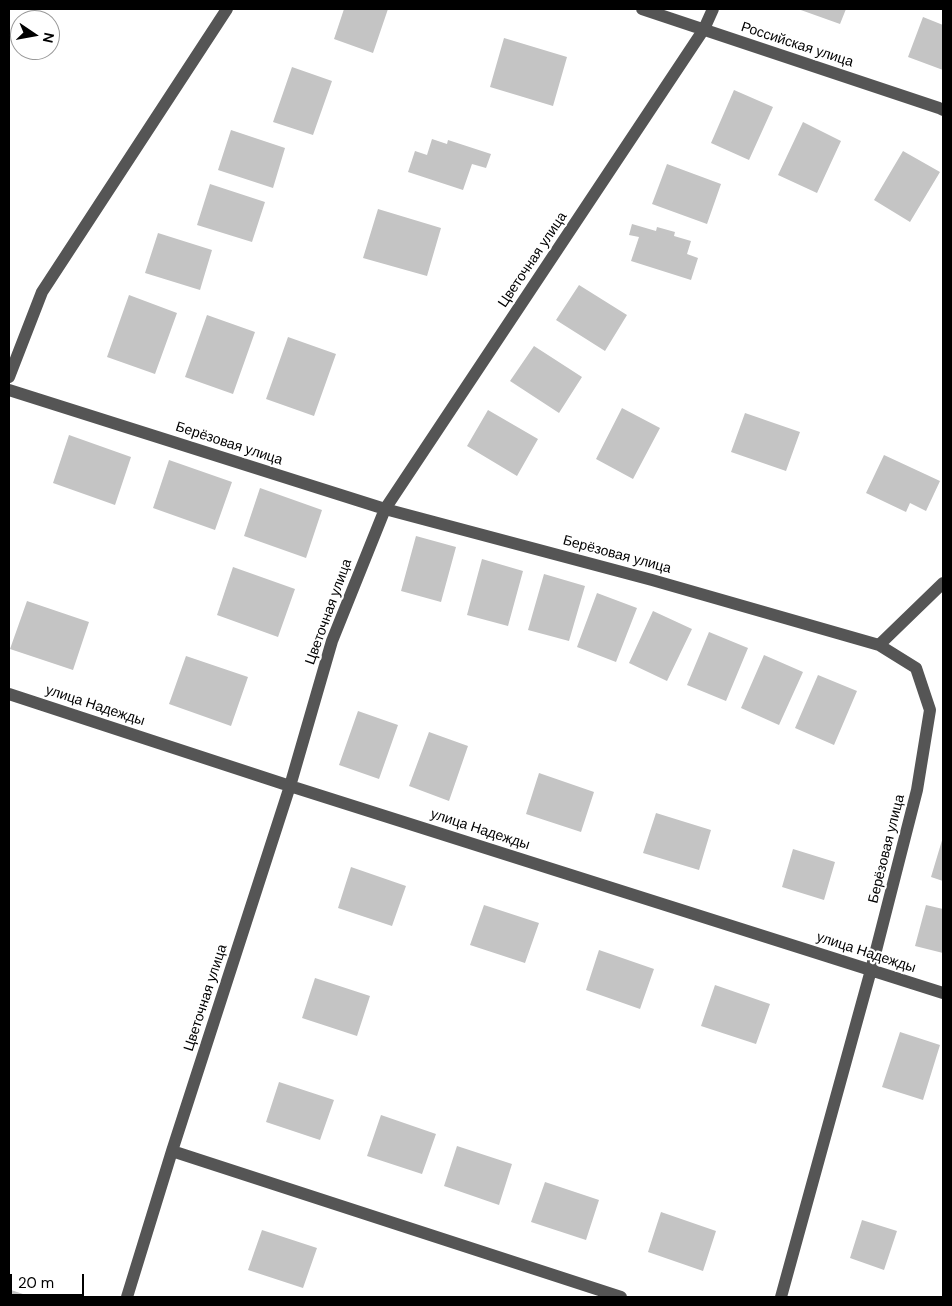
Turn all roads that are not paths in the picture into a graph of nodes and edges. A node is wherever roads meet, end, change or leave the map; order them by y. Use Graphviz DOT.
graph roads {
  1 [pos="227,9"];
  2 [pos="642,9"];
  3 [pos="713,9"];
  4 [pos="704,29"];
  5 [pos="943,110"];
  6 [pos="9,377"];
  7 [pos="9,390"];
  8 [pos="385,509"];
  9 [pos="943,583"];
  10 [pos="879,644"];
  11 [pos="9,694"];
  12 [pos="290,786"];
  13 [pos="871,970"];
  14 [pos="943,993"];
  15 [pos="172,1150"];
  16 [pos="127,1297"];
  17 [pos="621,1297"];
  18 [pos="781,1297"];
  1 -- 6 [label="street"];
  2 -- 4 [label="street, Российская улица"];
  3 -- 4 [label="street, Цветочная улица"];
  4 -- 5 [label="street, Российская улица"];
  4 -- 8 [label="street, Цветочная улица"];
  7 -- 8 [label="street, Берёзовая улица"];
  8 -- 10 [label="street, Берёзовая улица"];
  8 -- 12 [label="street, Цветочная улица"];
  9 -- 10 [label="street"];
  10 -- 13 [label="street, Берёзовая улица"];
  11 -- 12 [label="street, улица Надежды"];
  12 -- 13 [label="street, улица Надежды"];
  12 -- 15 [label="street, Цветочная улица"];
  13 -- 14 [label="street, улица Надежды"];
  13 -- 18 [label="street, Берёзовая улица"];
  15 -- 16 [label="street, Цветочная улица"];
  15 -- 17 [label="street"];
}
